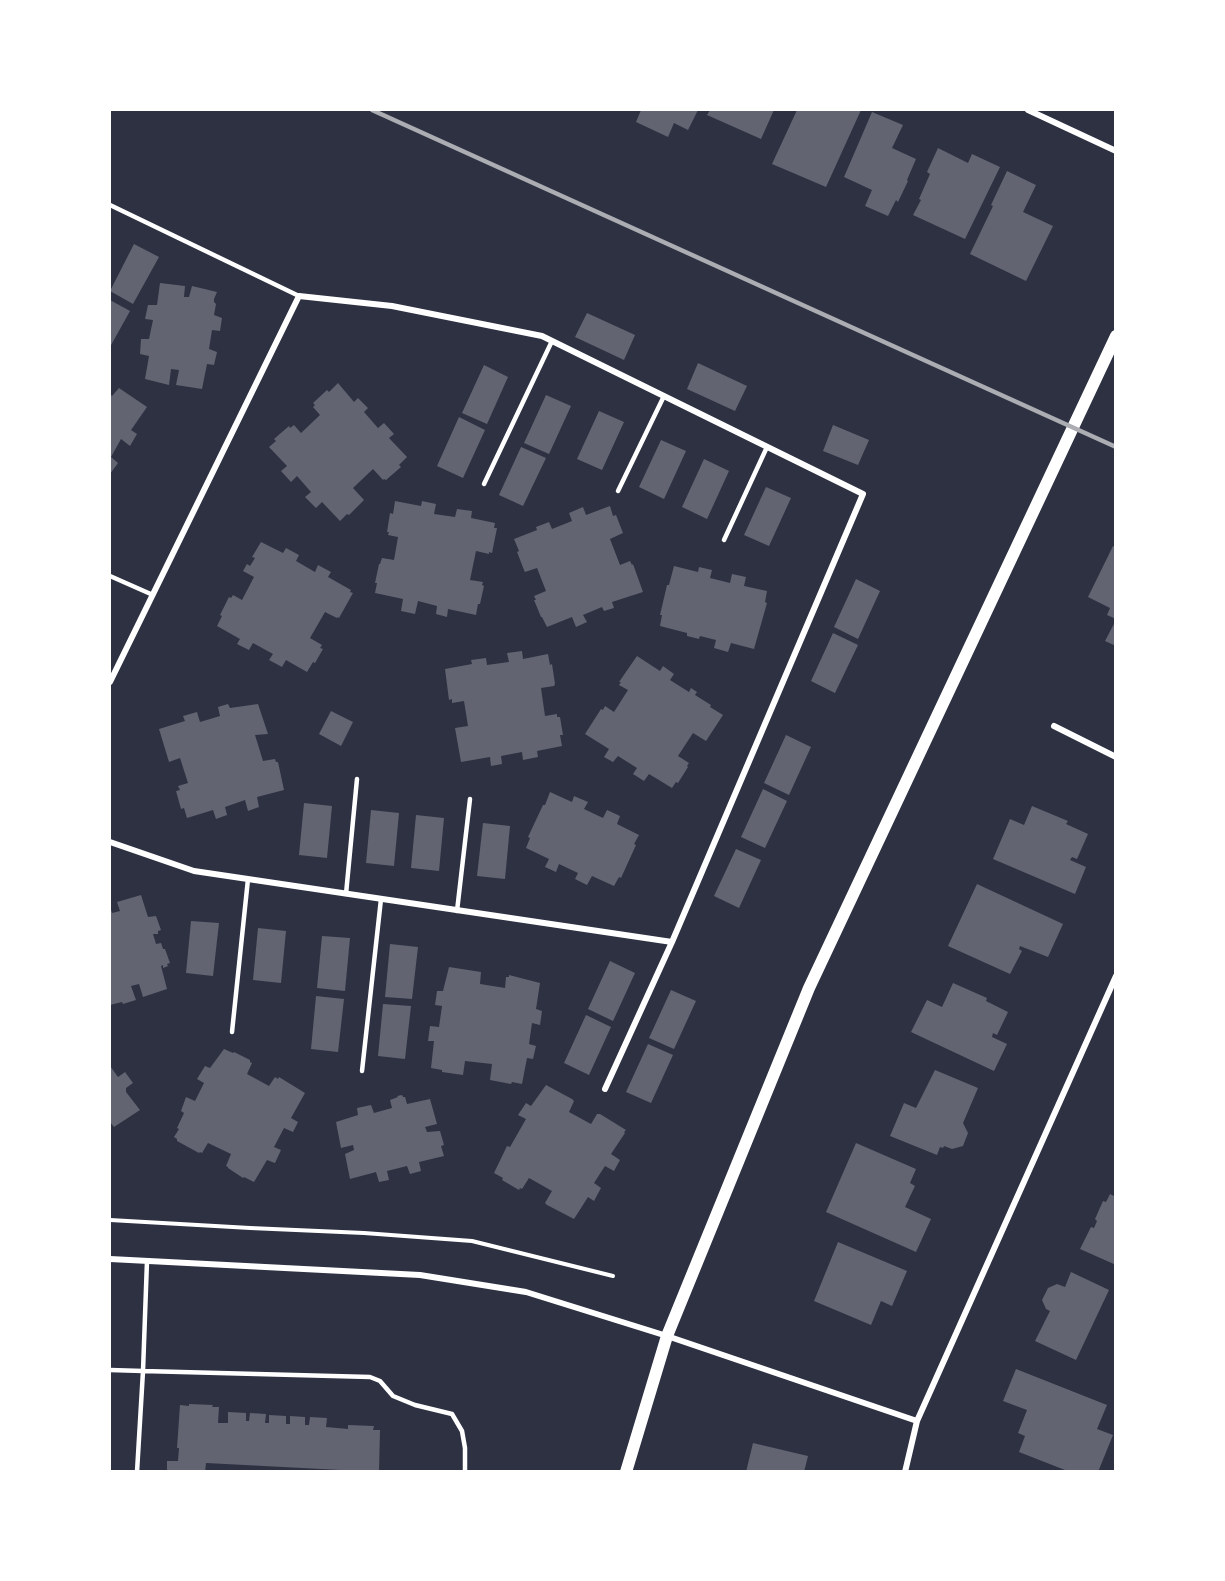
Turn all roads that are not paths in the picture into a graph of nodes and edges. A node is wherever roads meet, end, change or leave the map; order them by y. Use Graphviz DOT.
graph roads {
  1 [pos="1028,110"];
  2 [pos="1116,151"];
  3 [pos="110,205"];
  4 [pos="300,296"];
  5 [pos="1116,336"];
  6 [pos="552,341"];
  7 [pos="664,396"];
  8 [pos="767,447"];
  9 [pos="484,484"];
  10 [pos="618,491"];
  11 [pos="724,540"];
  12 [pos="110,576"];
  13 [pos="153,595"];
  14 [pos="110,682"];
  15 [pos="1054,726"];
  16 [pos="1116,757"];
  17 [pos="357,779"];
  18 [pos="470,799"];
  19 [pos="110,842"];
  20 [pos="248,879"];
  21 [pos="346,894"];
  22 [pos="381,899"];
  23 [pos="457,911"];
  24 [pos="672,942"];
  25 [pos="1116,976"];
  26 [pos="232,1032"];
  27 [pos="362,1071"];
  28 [pos="605,1089"];
  29 [pos="110,1259"];
  30 [pos="147,1261"];
  31 [pos="667,1336"];
  32 [pos="110,1370"];
  33 [pos="143,1371"];
  34 [pos="917,1421"];
  35 [pos="137,1472"];
  36 [pos="465,1472"];
  37 [pos="626,1472"];
  38 [pos="905,1472"];
  1 -- 2 [label="street"];
  3 -- 4 [label="lane"];
  4 -- 6 [label="street"];
  4 -- 13 [label="street"];
  5 -- 31 [label="main road"];
  6 -- 7 [label="street"];
  6 -- 9 [label="lane"];
  7 -- 8 [label="street"];
  7 -- 10 [label="lane"];
  8 -- 11 [label="lane"];
  8 -- 24 [label="street"];
  12 -- 13 [label="lane"];
  13 -- 14 [label="street"];
  15 -- 16 [label="street"];
  17 -- 21 [label="lane"];
  18 -- 23 [label="lane"];
  19 -- 20 [label="street"];
  20 -- 21 [label="street"];
  20 -- 26 [label="lane"];
  21 -- 22 [label="street"];
  22 -- 23 [label="street"];
  22 -- 27 [label="lane"];
  23 -- 24 [label="street"];
  24 -- 28 [label="street"];
  25 -- 34 [label="street"];
  29 -- 30 [label="street"];
  30 -- 31 [label="street"];
  30 -- 33 [label="lane"];
  31 -- 34 [label="street"];
  31 -- 37 [label="main road"];
  32 -- 33 [label="lane"];
  33 -- 35 [label="lane"];
  33 -- 36 [label="lane"];
  34 -- 38 [label="street"];
}
